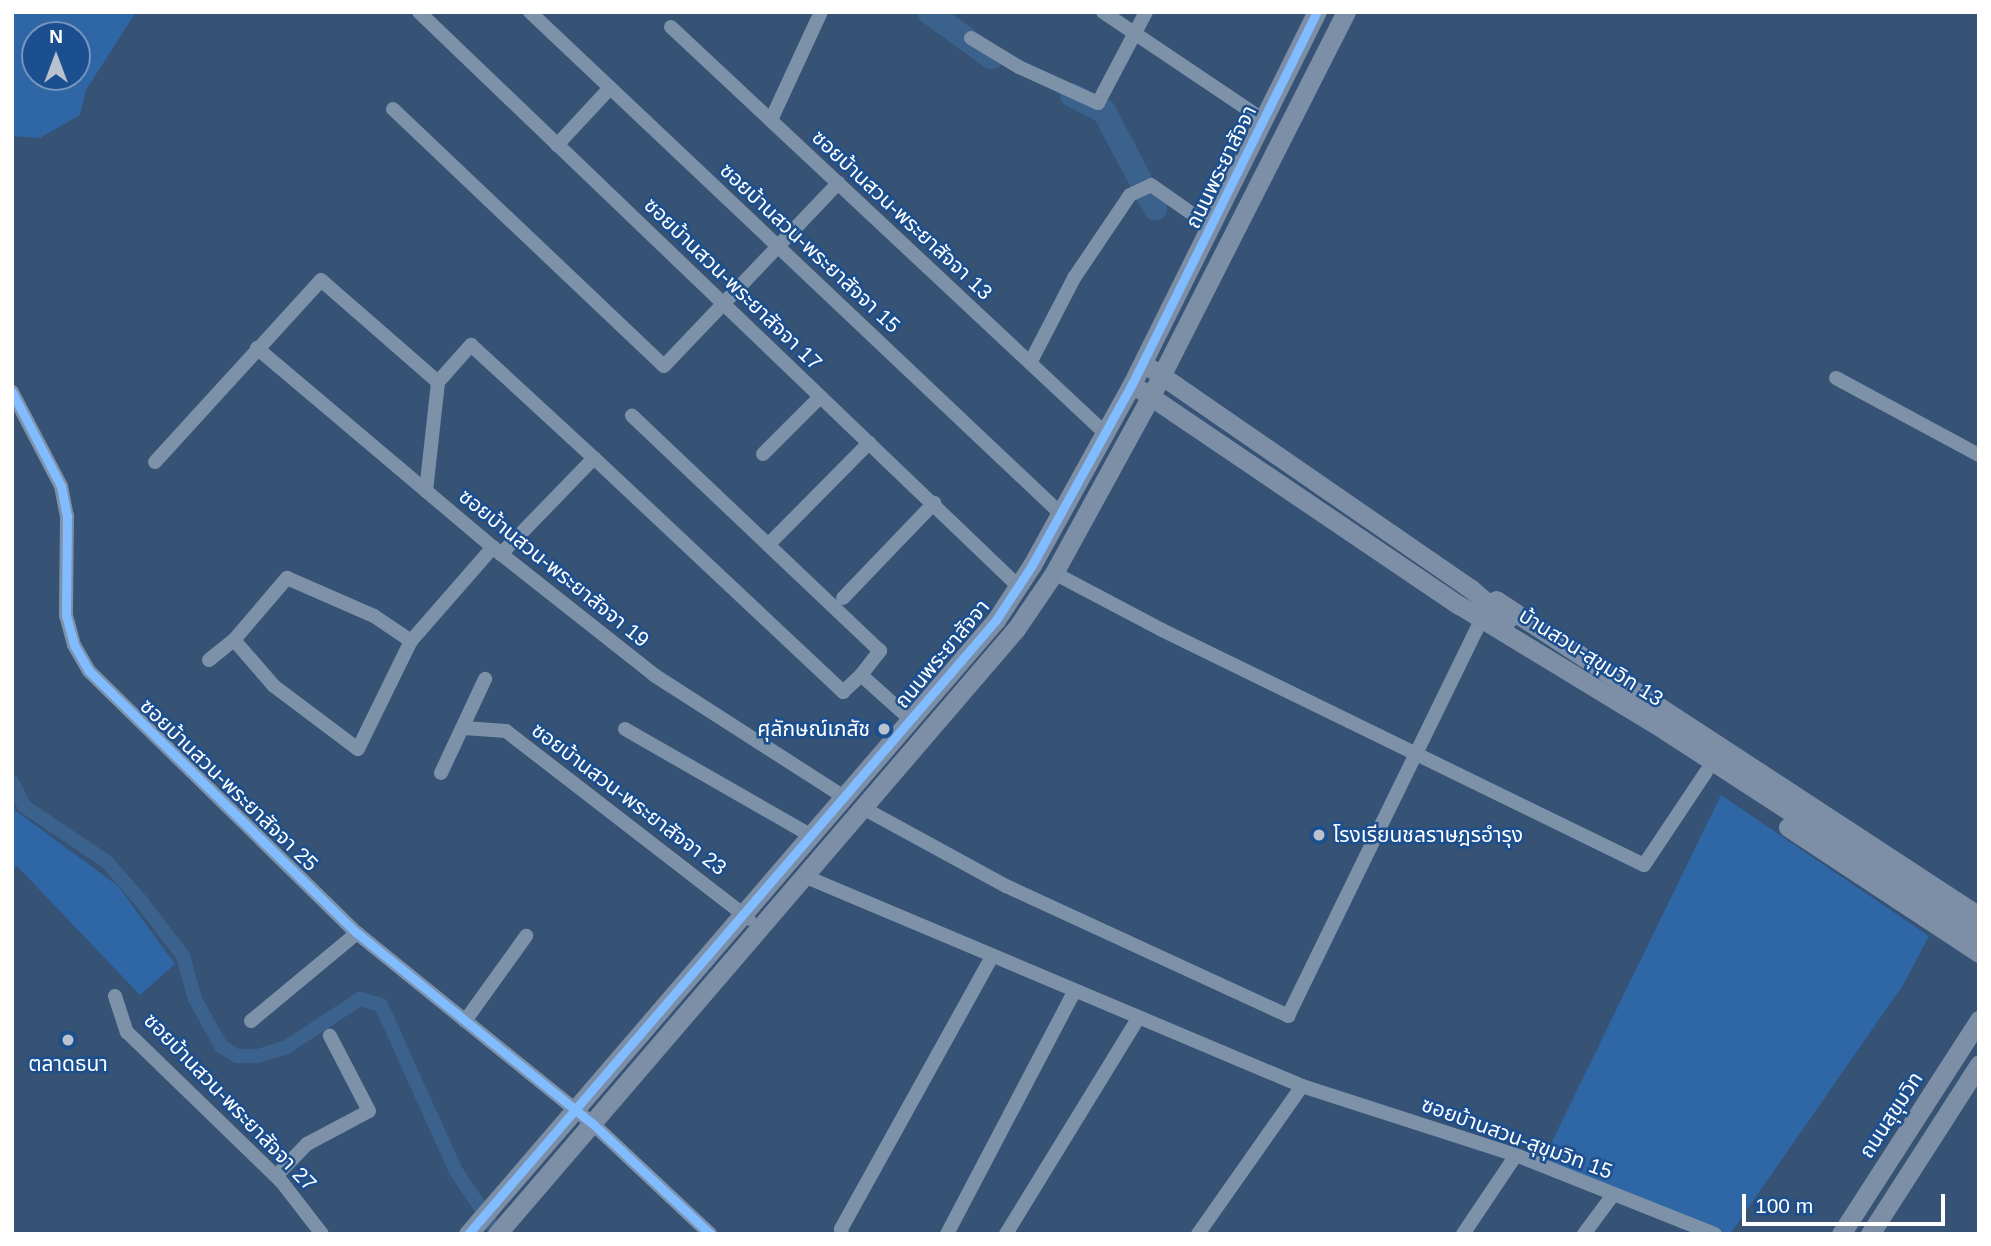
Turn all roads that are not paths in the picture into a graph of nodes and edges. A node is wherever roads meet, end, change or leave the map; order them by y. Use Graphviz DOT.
graph roads {
  1 [pos="419,12"];
  2 [pos="530,12"];
  3 [pos="821,12"];
  4 [pos="1103,12"];
  5 [pos="1146,12"];
  6 [pos="1317,12"];
  7 [pos="1346,12"];
  8 [pos="671,27"];
  9 [pos="1135,34"];
  10 [pos="971,38"];
  11 [pos="610,88"];
  12 [pos="393,109"];
  13 [pos="1264,120"];
  14 [pos="771,121"];
  15 [pos="1286,131"];
  16 [pos="556,145"];
  17 [pos="838,183"];
  18 [pos="1211,227"];
  19 [pos="777,247"];
  20 [pos="724,305"];
  21 [pos="257,348"];
  22 [pos="1030,363"];
  23 [pos="1143,363"];
  24 [pos="1162,376"];
  25 [pos="1836,378"];
  26 [pos="438,382"];
  27 [pos="1132,384"];
  28 [pos="12,392"];
  29 [pos="1151,396"];
  30 [pos="820,397"];
  31 [pos="632,416"];
  32 [pos="1105,433"];
  33 [pos="869,443"];
  34 [pos="763,454"];
  35 [pos="1979,455"];
  36 [pos="594,458"];
  37 [pos="155,462"];
  38 [pos="426,491"];
  39 [pos="934,503"];
  40 [pos="1061,514"];
  41 [pos="768,545"];
  42 [pos="497,551"];
  43 [pos="1054,573"];
  44 [pos="1018,586"];
  45 [pos="1470,588"];
  46 [pos="843,598"];
  47 [pos="1460,605"];
  48 [pos="1480,622"];
  49 [pos="234,640"];
  50 [pos="411,641"];
  51 [pos="209,660"];
  52 [pos="861,676"];
  53 [pos="485,679"];
  54 [pos="911,719"];
  55 [pos="464,728"];
  56 [pos="625,729"];
  57 [pos="1666,731"];
  58 [pos="1417,754"];
  59 [pos="1706,772"];
  60 [pos="441,773"];
  61 [pos="844,797"];
  62 [pos="863,808"];
  63 [pos="810,835"];
  64 [pos="804,876"];
  65 [pos="743,913"];
  66 [pos="1979,916"];
  67 [pos="759,926"];
  68 [pos="357,933"];
  69 [pos="1979,934"];
  70 [pos="526,936"];
  71 [pos="1979,953"];
  72 [pos="990,958"];
  73 [pos="1074,992"];
  74 [pos="115,996"];
  75 [pos="1138,1019"];
  76 [pos="1979,1020"];
  77 [pos="251,1021"];
  78 [pos="465,1021"];
  79 [pos="330,1036"];
  80 [pos="1979,1064"];
  81 [pos="1302,1086"];
  82 [pos="575,1110"];
  83 [pos="592,1123"];
  84 [pos="1516,1156"];
  85 [pos="276,1176"];
  86 [pos="1613,1195"];
  87 [pos="471,1231"];
  88 [pos="322,1234"];
  89 [pos="497,1234"];
  90 [pos="710,1234"];
  91 [pos="842,1234"];
  92 [pos="947,1234"];
  93 [pos="1006,1234"];
  94 [pos="1198,1234"];
  95 [pos="1463,1234"];
  96 [pos="1584,1234"];
  97 [pos="1716,1234"];
  98 [pos="1841,1234"];
  99 [pos="1870,1234"];
  1 -- 16 [label="street, ซอยบ้านสวน-พระยาสัจจา 17"];
  2 -- 11 [label="street, ซอยบ้านสวน-พระยาสัจจา 15"];
  3 -- 14 [label="street"];
  4 -- 9 [label="street"];
  5 -- 9 [label="street"];
  6 -- 13 [label="main road, ถนนพระยาสัจจา"];
  7 -- 15 [label="main road, ถนนพระยาสัจจา"];
  8 -- 14 [label="street, ซอยบ้านสวน-พระยาสัจจา 13"];
  9 -- 10 [label="street"];
  9 -- 13 [label="street"];
  11 -- 16 [label="street"];
  11 -- 19 [label="street, ซอยบ้านสวน-พระยาสัจจา 15"];
  12 -- 20 [label="street"];
  13 -- 15 [label="main road"];
  13 -- 18 [label="main road, ถนนพระยาสัจจา"];
  14 -- 17 [label="street, ซอยบ้านสวน-พระยาสัจจา 13"];
  15 -- 24 [label="main road, ถนนพระยาสัจจา"];
  16 -- 20 [label="street, ซอยบ้านสวน-พระยาสัจจา 17"];
  17 -- 19 [label="street"];
  17 -- 22 [label="street, ซอยบ้านสวน-พระยาสัจจา 13"];
  18 -- 22 [label="street"];
  18 -- 23 [label="main road, ถนนพระยาสัจจา"];
  19 -- 20 [label="street"];
  19 -- 40 [label="street, ซอยบ้านสวน-พระยาสัจจา 15"];
  20 -- 30 [label="street, ซอยบ้านสวน-พระยาสัจจา 17"];
  21 -- 26 [label="street"];
  21 -- 37 [label="street"];
  21 -- 38 [label="street, ซอยบ้านสวน-พระยาสัจจา 19"];
  22 -- 32 [label="street, ซอยบ้านสวน-พระยาสัจจา 13"];
  23 -- 24 [label="main road, บ้านสวน-สุขุมวิท 13"];
  23 -- 27 [label="main road, ถนนพระยาสัจจา"];
  24 -- 29 [label="main road, ถนนพระยาสัจจา"];
  24 -- 45 [label="main road, บ้านสวน-สุขุมวิท 13"];
  25 -- 35 [label="street"];
  26 -- 36 [label="street"];
  26 -- 38 [label="street"];
  27 -- 29 [label="main road, บ้านสวน-สุขุมวิท 13"];
  27 -- 32 [label="main road, ถนนพระยาสัจจา"];
  28 -- 68 [label="street, ซอยบ้านสวน-พระยาสัจจา 25"];
  29 -- 43 [label="main road, ถนนพระยาสัจจา"];
  29 -- 47 [label="main road, บ้านสวน-สุขุมวิท 13"];
  30 -- 33 [label="street, ซอยบ้านสวน-พระยาสัจจา 17"];
  30 -- 34 [label="street"];
  31 -- 41 [label="street"];
  32 -- 40 [label="main road, ถนนพระยาสัจจา"];
  33 -- 39 [label="street, ซอยบ้านสวน-พระยาสัจจา 17"];
  33 -- 41 [label="street"];
  36 -- 42 [label="street"];
  36 -- 52 [label="street"];
  38 -- 42 [label="street, ซอยบ้านสวน-พระยาสัจจา 19"];
  39 -- 44 [label="street, ซอยบ้านสวน-พระยาสัจจา 17"];
  39 -- 46 [label="street"];
  40 -- 44 [label="main road, ถนนพระยาสัจจา"];
  41 -- 52 [label="street"];
  42 -- 50 [label="street"];
  42 -- 61 [label="street, ซอยบ้านสวน-พระยาสัจจา 19"];
  43 -- 58 [label="street"];
  43 -- 62 [label="main road, ถนนพระยาสัจจา"];
  44 -- 54 [label="main road, ถนนพระยาสัจจา"];
  45 -- 57 [label="main road, บ้านสวน-สุขุมวิท 13"];
  45 -- 66 [label="main road"];
  47 -- 48 [label="main road"];
  47 -- 57 [label="main road, บ้านสวน-สุขุมวิท 13"];
  48 -- 58 [label="street"];
  48 -- 59 [label="main road"];
  49 -- 50 [label="street"];
  49 -- 50 [label="street"];
  49 -- 51 [label="street"];
  52 -- 54 [label="street"];
  53 -- 55 [label="street"];
  54 -- 61 [label="main road, ถนนพระยาสัจจา"];
  55 -- 60 [label="street"];
  55 -- 65 [label="street, ซอยบ้านสวน-พระยาสัจจา 23"];
  56 -- 63 [label="street"];
  57 -- 69 [label="main road"];
  58 -- 59 [label="street"];
  58 -- 62 [label="street"];
  59 -- 71 [label="main road"];
  61 -- 63 [label="main road, ถนนพระยาสัจจา"];
  62 -- 64 [label="main road, ถนนพระยาสัจจา"];
  63 -- 65 [label="main road, ถนนพระยาสัจจา"];
  64 -- 67 [label="main road, ถนนพระยาสัจจา"];
  64 -- 72 [label="street, ซอยบ้านสวน-สุขุมวิท 15"];
  65 -- 67 [label="street, ซอยบ้านสวน-พระยาสัจจา 23"];
  65 -- 82 [label="main road, ถนนพระยาสัจจา"];
  67 -- 83 [label="main road, ถนนพระยาสัจจา"];
  68 -- 77 [label="street"];
  68 -- 78 [label="street, ซอยบ้านสวน-พระยาสัจจา 25"];
  70 -- 78 [label="street"];
  72 -- 73 [label="street, ซอยบ้านสวน-สุขุมวิท 15"];
  72 -- 91 [label="street"];
  73 -- 75 [label="street, ซอยบ้านสวน-สุขุมวิท 15"];
  73 -- 92 [label="street"];
  74 -- 85 [label="street, ซอยบ้านสวน-พระยาสัจจา 27"];
  75 -- 81 [label="street, ซอยบ้านสวน-สุขุมวิท 15"];
  75 -- 93 [label="street"];
  76 -- 98 [label="main road, ถนนสุขุมวิท"];
  78 -- 82 [label="street, ซอยบ้านสวน-พระยาสัจจา 25"];
  79 -- 85 [label="street"];
  80 -- 99 [label="main road"];
  81 -- 84 [label="street, ซอยบ้านสวน-สุขุมวิท 15"];
  81 -- 94 [label="street"];
  82 -- 83 [label="street, ซอยบ้านสวน-พระยาสัจจา 25"];
  82 -- 87 [label="main road, ถนนพระยาสัจจา"];
  83 -- 89 [label="main road, ถนนพระยาสัจจา"];
  83 -- 90 [label="street, ซอยบ้านสวน-พระยาสัจจา 25"];
  84 -- 86 [label="street, ซอยบ้านสวน-สุขุมวิท 15"];
  84 -- 95 [label="street"];
  85 -- 88 [label="street, ซอยบ้านสวน-พระยาสัจจา 27"];
  86 -- 96 [label="street"];
  86 -- 97 [label="street, ซอยบ้านสวน-สุขุมวิท 15"];
}
